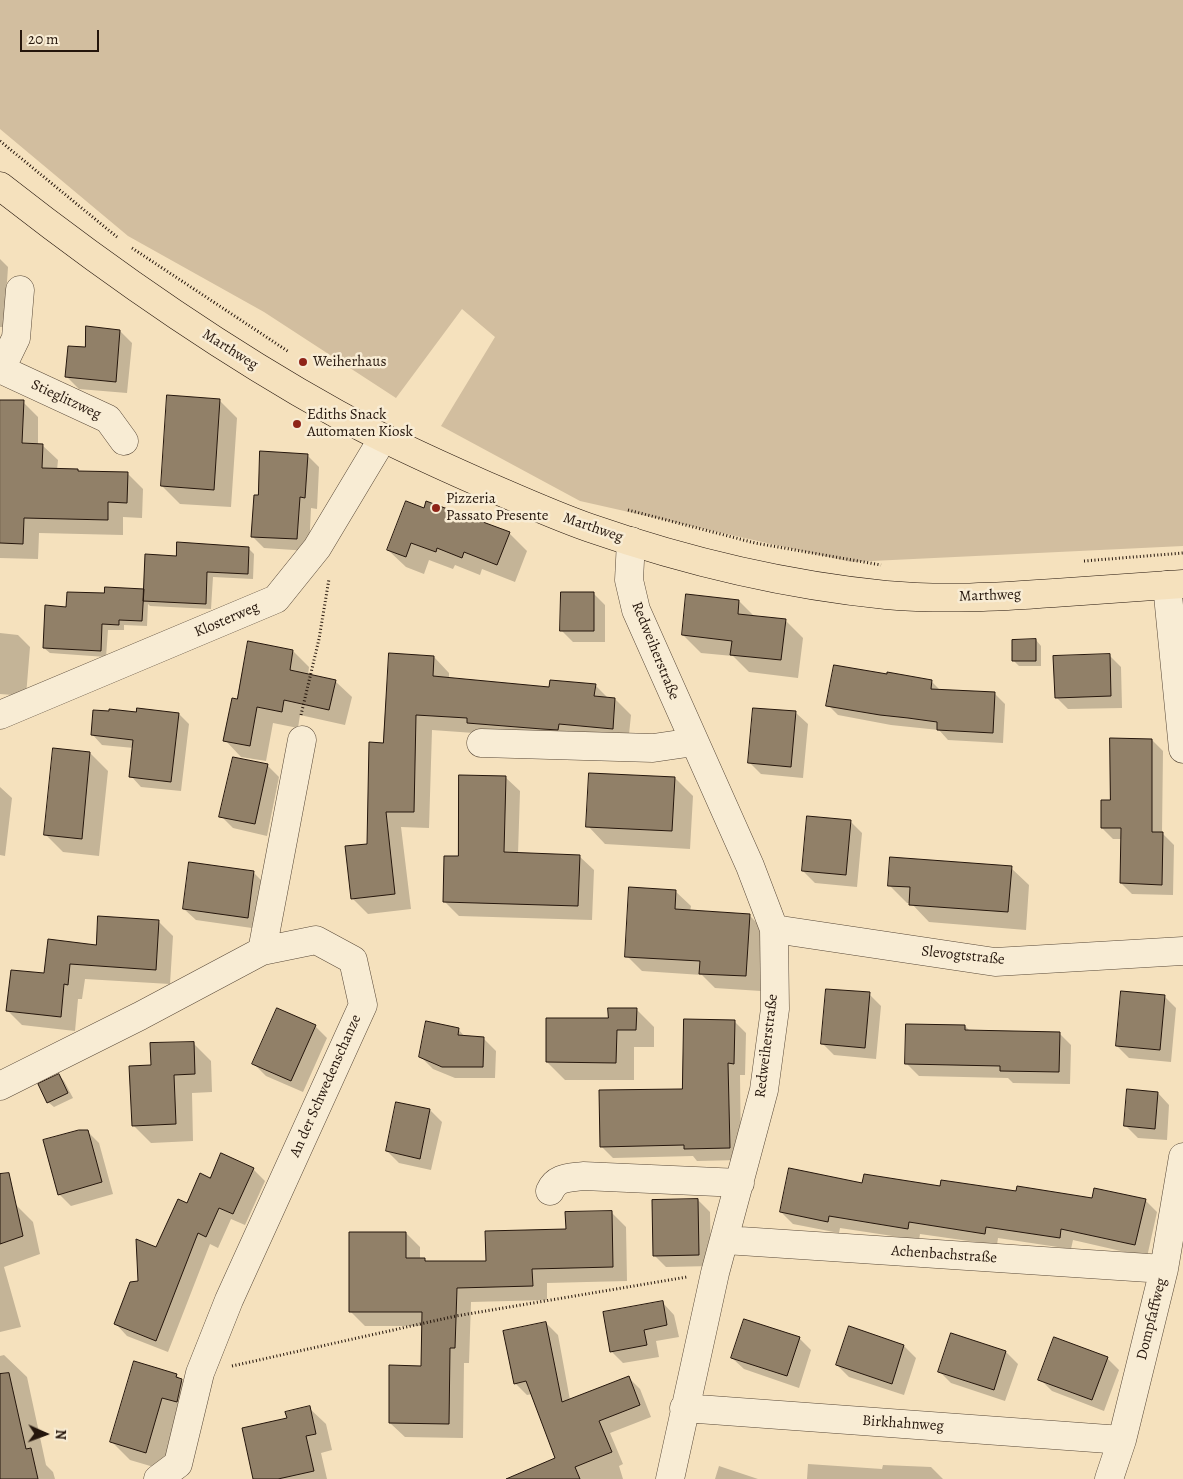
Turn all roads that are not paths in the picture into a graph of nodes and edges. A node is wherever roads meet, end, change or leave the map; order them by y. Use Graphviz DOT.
graph roads {
  1 [pos="0,186"];
  2 [pos="20,290"];
  3 [pos="1,369"];
  4 [pos="383,438"];
  5 [pos="124,441"];
  6 [pos="630,541"];
  7 [pos="1175,585"];
  8 [pos="0,715"];
  9 [pos="302,740"];
  10 [pos="694,742"];
  11 [pos="481,744"];
  12 [pos="1183,748"];
  13 [pos="774,929"];
  14 [pos="262,950"];
  15 [pos="1183,951"];
  16 [pos="0,1086"];
  17 [pos="1183,1157"];
  18 [pos="740,1182"];
  19 [pos="550,1191"];
  20 [pos="724,1240"];
  21 [pos="1164,1270"];
  22 [pos="684,1408"];
  23 [pos="1122,1440"];
  24 [pos="173,1474"];
  25 [pos="670,1479"];
  26 [pos="1109,1479"];
  1 -- 4 [label="main road, Marthweg"];
  2 -- 3 [label="street"];
  3 -- 5 [label="street, Stieglitzweg"];
  4 -- 6 [label="main road, Marthweg"];
  4 -- 8 [label="street, Klosterweg"];
  6 -- 7 [label="main road, Marthweg"];
  6 -- 10 [label="street, Redweiherstraße"];
  7 -- 12 [label="street"];
  9 -- 14 [label="street"];
  10 -- 11 [label="street"];
  10 -- 13 [label="street, Redweiherstraße"];
  13 -- 15 [label="street, Slevogtstraße"];
  13 -- 18 [label="street, Redweiherstraße"];
  14 -- 16 [label="street, An der Schwedenschanze"];
  14 -- 24 [label="street, An der Schwedenschanze"];
  17 -- 21 [label="street, Dompfaffweg"];
  18 -- 19 [label="street"];
  18 -- 20 [label="street, Redweiherstraße"];
  20 -- 21 [label="street, Achenbachstraße"];
  20 -- 22 [label="street, Redweiherstraße"];
  21 -- 23 [label="street, Dompfaffweg"];
  22 -- 23 [label="street, Birkhahnweg"];
  22 -- 25 [label="street, Redweiherstraße"];
  23 -- 26 [label="street, Dompfaffweg"];
}
